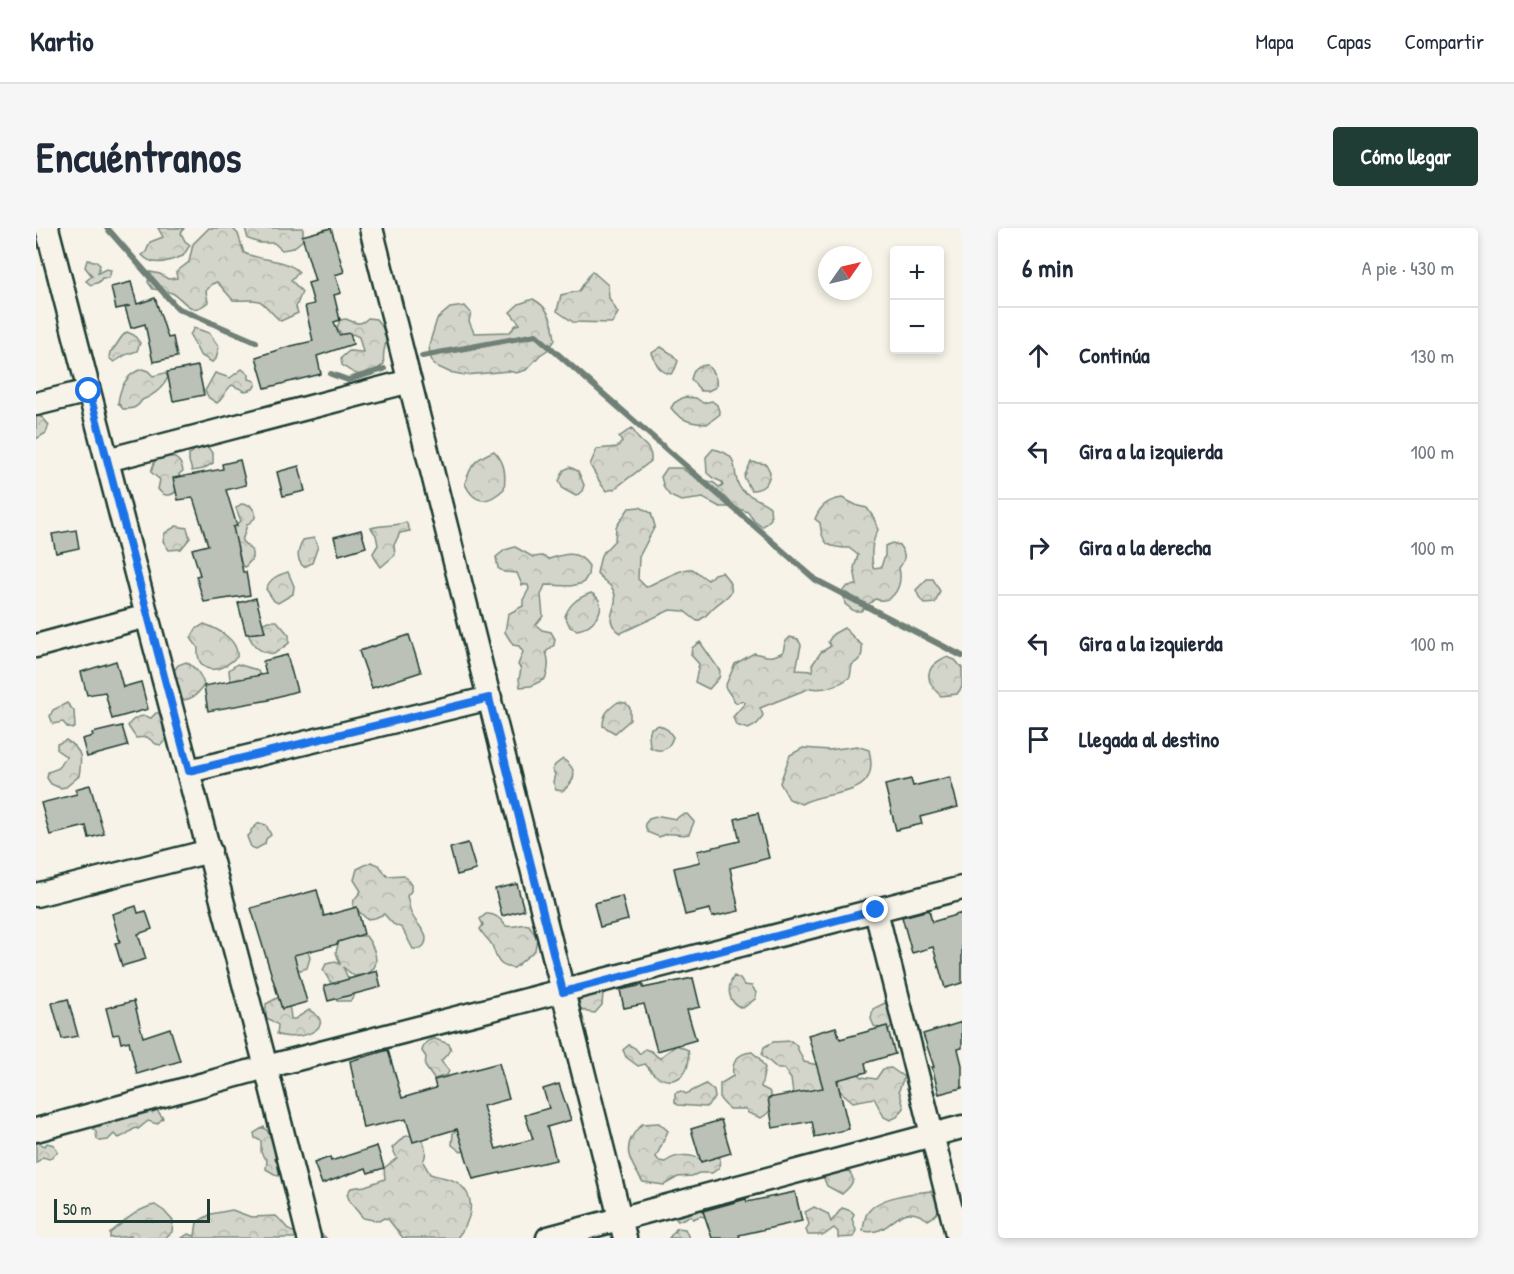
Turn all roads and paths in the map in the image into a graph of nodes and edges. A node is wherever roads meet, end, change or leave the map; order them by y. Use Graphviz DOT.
graph roads {
  1 [pos="47,228"];
  2 [pos="371,228"];
  3 [pos="410,381"];
  4 [pos="89,391"];
  5 [pos="36,404"];
  6 [pos="106,460"];
  7 [pos="147,616"];
  8 [pos="36,646"];
  9 [pos="489,698"];
  10 [pos="189,771"];
  11 [pos="210,851"];
  12 [pos="962,888"];
  13 [pos="36,895"];
  14 [pos="876,910"];
  15 [pos="563,992"];
  16 [pos="266,1067"];
  17 [pos="962,1127"];
  18 [pos="36,1130"];
  19 [pos="932,1134"];
  20 [pos="623,1228"];
  21 [pos="309,1238"];
  22 [pos="548,1238"];
  23 [pos="958,1238"];
  1 -- 4 [label="street"];
  2 -- 3 [label="street"];
  3 -- 6 [label="street"];
  3 -- 9 [label="street"];
  4 -- 5 [label="street"];
  4 -- 6 [label="street"];
  6 -- 7 [label="street"];
  7 -- 8 [label="street"];
  7 -- 10 [label="street"];
  9 -- 10 [label="street"];
  9 -- 15 [label="street"];
  10 -- 11 [label="street"];
  11 -- 13 [label="street"];
  11 -- 16 [label="street"];
  12 -- 14 [label="street"];
  14 -- 15 [label="street"];
  14 -- 19 [label="street"];
  15 -- 16 [label="street"];
  15 -- 20 [label="street"];
  16 -- 18 [label="street"];
  16 -- 21 [label="street"];
  17 -- 19 [label="street"];
  19 -- 20 [label="street"];
  19 -- 23 [label="street"];
  20 -- 22 [label="street"];
}
